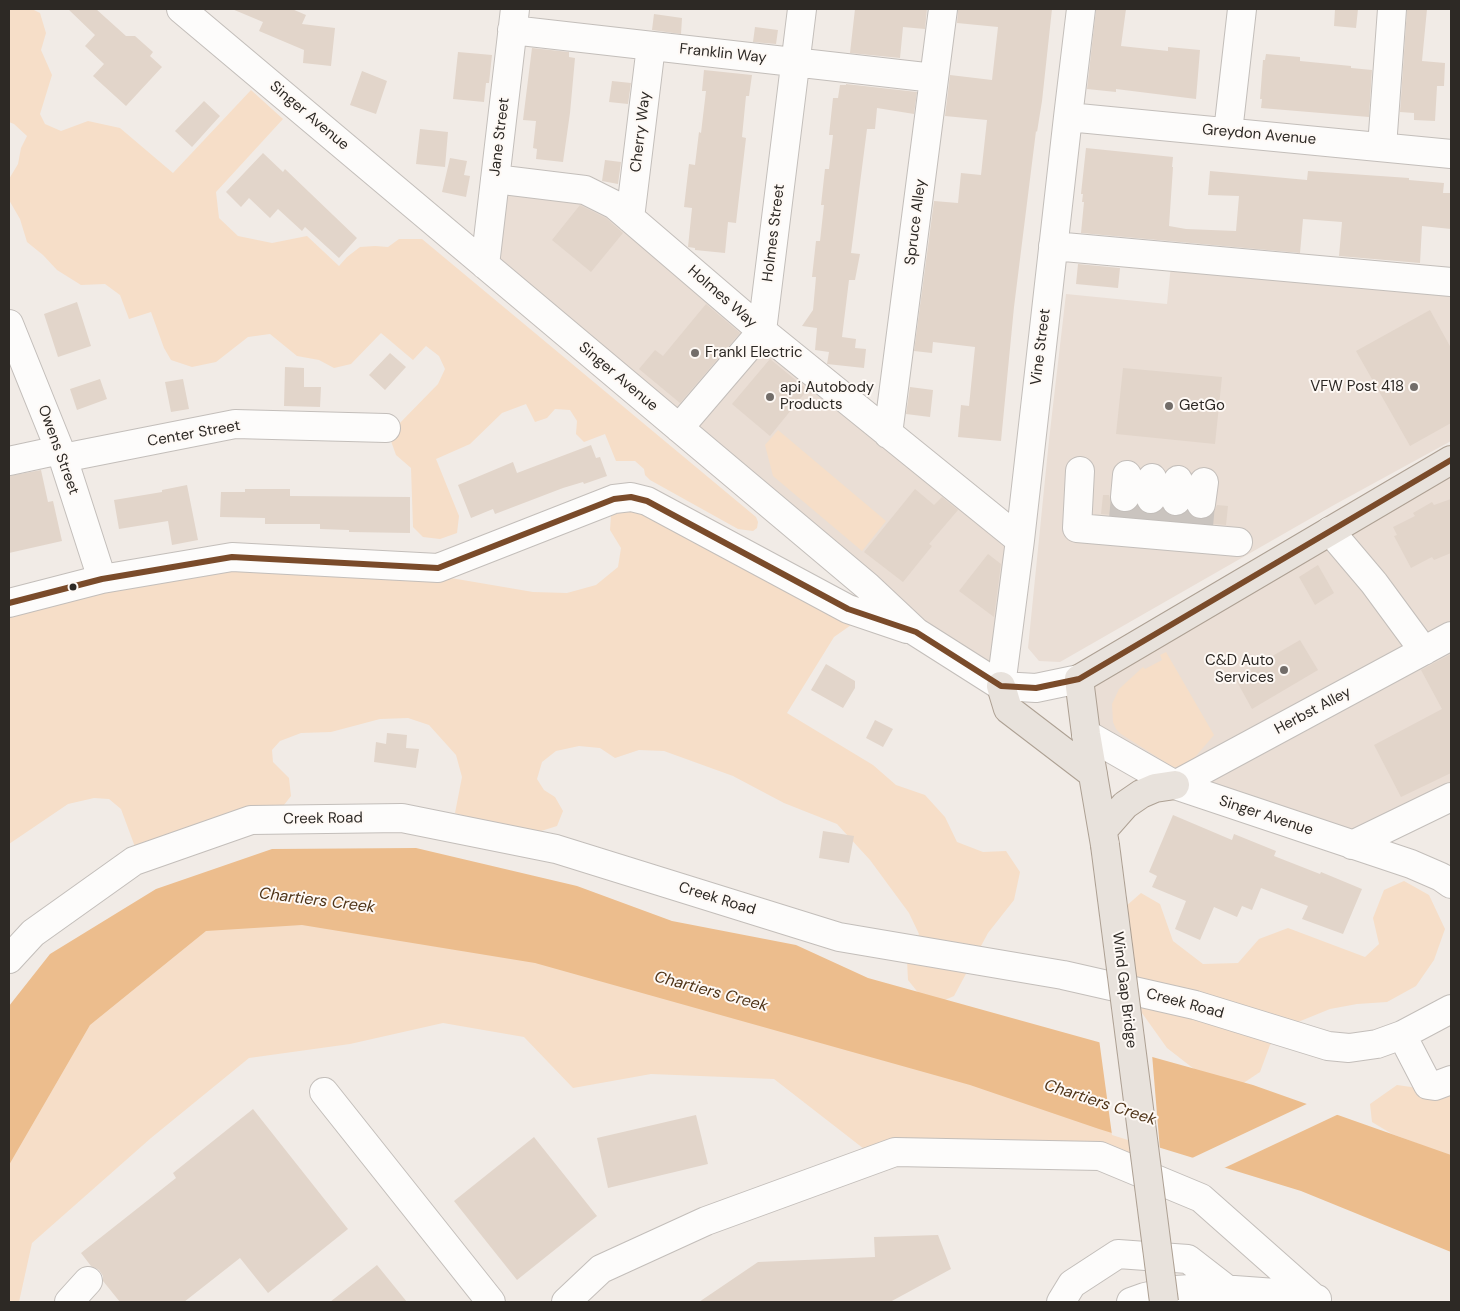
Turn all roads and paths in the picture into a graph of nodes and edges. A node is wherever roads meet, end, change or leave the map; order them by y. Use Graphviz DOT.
graph roads {
  1 [pos="181,9"];
  2 [pos="802,9"];
  3 [pos="943,9"];
  4 [pos="1081,9"];
  5 [pos="1242,9"];
  6 [pos="1392,9"];
  7 [pos="514,20"];
  8 [pos="652,46"];
  9 [pos="796,63"];
  10 [pos="934,78"];
  11 [pos="1068,117"];
  12 [pos="1228,132"];
  13 [pos="1382,147"];
  14 [pos="1451,154"];
  15 [pos="495,178"];
  16 [pos="630,218"];
  17 [pos="1053,246"];
  18 [pos="485,265"];
  19 [pos="1451,282"];
  20 [pos="9,324"];
  21 [pos="762,331"];
  22 [pos="386,428"];
  23 [pos="678,428"];
  24 [pos="888,434"];
  25 [pos="62,454"];
  26 [pos="1451,460"];
  27 [pos="9,461"];
  28 [pos="1080,471"];
  29 [pos="1330,531"];
  30 [pos="1020,540"];
  31 [pos="1238,542"];
  32 [pos="102,579"];
  33 [pos="9,603"];
  34 [pos="916,632"];
  35 [pos="1451,636"];
  36 [pos="1424,651"];
  37 [pos="1079,679"];
  38 [pos="1001,686"];
  39 [pos="1086,734"];
  40 [pos="1093,774"];
  41 [pos="1175,785"];
  42 [pos="1451,796"];
  43 [pos="1104,837"];
  44 [pos="1352,844"];
  45 [pos="1451,884"];
  46 [pos="9,959"];
  47 [pos="1451,1009"];
  48 [pos="1402,1035"];
  49 [pos="1451,1080"];
  50 [pos="324,1092"];
  51 [pos="88,1281"];
  52 [pos="1228,1290"];
  53 [pos="1323,1301"];
  54 [pos="69,1302"];
  55 [pos="491,1302"];
  56 [pos="566,1302"];
  57 [pos="1061,1302"];
  58 [pos="1131,1302"];
  59 [pos="1164,1302"];
  1 -- 18 [label="street, Singer Avenue"];
  2 -- 9 [label="street, Holmes Street"];
  3 -- 10 [label="street, Spruce Alley"];
  4 -- 11 [label="street, Vine Street"];
  5 -- 12 [label="street"];
  6 -- 13 [label="street"];
  7 -- 8 [label="street, Franklin Way"];
  7 -- 15 [label="street, Jane Street"];
  8 -- 9 [label="street, Franklin Way"];
  8 -- 16 [label="street, Cherry Way"];
  9 -- 10 [label="street, Franklin Way"];
  9 -- 21 [label="street, Holmes Street"];
  10 -- 24 [label="street, Spruce Alley"];
  11 -- 12 [label="street, Greydon Avenue"];
  11 -- 17 [label="street, Vine Street"];
  12 -- 13 [label="street, Greydon Avenue"];
  13 -- 14 [label="street, Greydon Avenue"];
  15 -- 16 [label="street, Holmes Way"];
  15 -- 18 [label="street, Jane Street"];
  16 -- 21 [label="street, Holmes Way"];
  17 -- 19 [label="street"];
  17 -- 30 [label="street, Vine Street"];
  18 -- 23 [label="street, Singer Avenue"];
  20 -- 25 [label="street, Owens Street"];
  21 -- 23 [label="street"];
  21 -- 24 [label="street, Holmes Way"];
  22 -- 25 [label="street, Center Street"];
  23 -- 34 [label="street, Singer Avenue"];
  24 -- 30 [label="street, Holmes Way"];
  25 -- 27 [label="street, Center Street"];
  25 -- 32 [label="street, Owens Street"];
  26 -- 29 [label="main road"];
  28 -- 31 [label="street"];
  29 -- 36 [label="street"];
  29 -- 37 [label="main road"];
  30 -- 38 [label="street, Vine Street"];
  32 -- 33 [label="street"];
  32 -- 34 [label="street"];
  34 -- 38 [label="street, Singer Avenue"];
  35 -- 36 [label="street, Herbst Alley"];
  36 -- 41 [label="street, Herbst Alley"];
  37 -- 38 [label="street, Singer Avenue"];
  37 -- 39 [label="main road, Wind Gap Bridge"];
  38 -- 40 [label="main road"];
  39 -- 40 [label="main road, Wind Gap Bridge"];
  39 -- 41 [label="street, Singer Avenue"];
  40 -- 43 [label="main road, Wind Gap Bridge"];
  41 -- 43 [label="main road"];
  41 -- 44 [label="street, Singer Avenue"];
  42 -- 44 [label="street"];
  43 -- 59 [label="main road, Wind Gap Bridge, bridge"];
  44 -- 45 [label="street, Singer Avenue"];
  46 -- 48 [label="street, Creek Road"];
  47 -- 48 [label="street, Creek Road"];
  48 -- 49 [label="street"];
  50 -- 55 [label="street"];
  51 -- 54 [label="street"];
  52 -- 53 [label="street"];
  52 -- 57 [label="street"];
  52 -- 58 [label="street"];
  53 -- 56 [label="street"];
}
